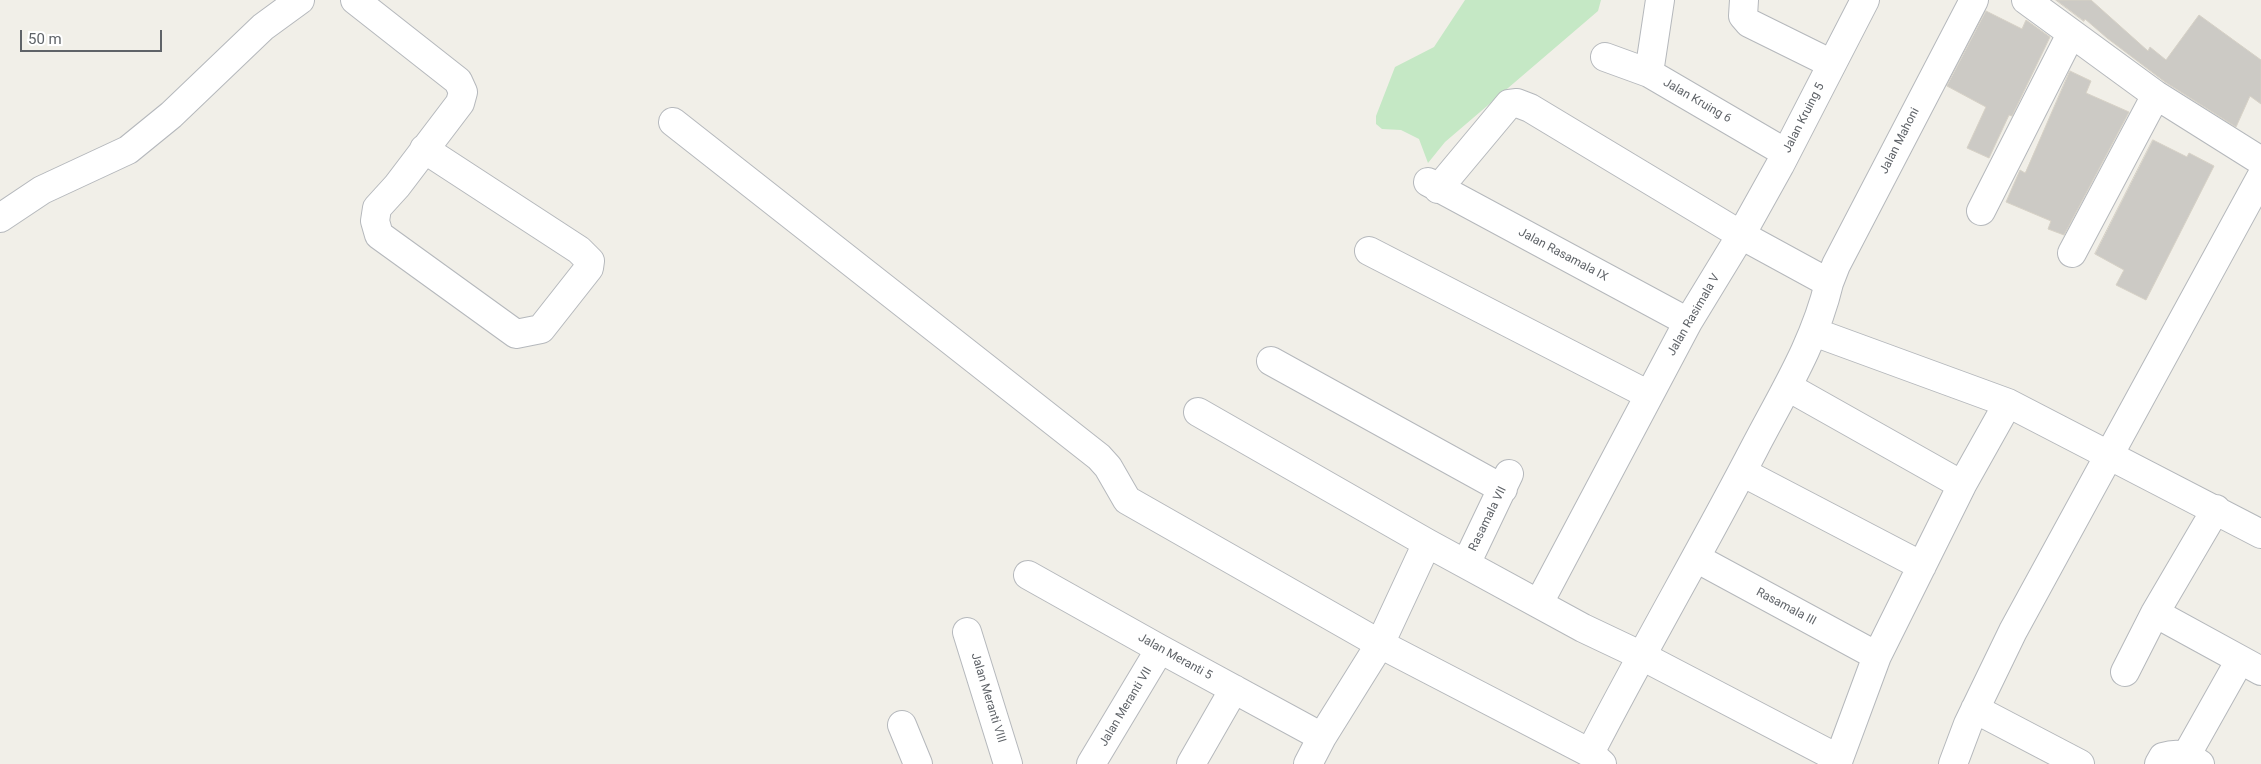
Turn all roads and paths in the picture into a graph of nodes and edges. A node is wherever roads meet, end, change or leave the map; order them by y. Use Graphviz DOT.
graph roads {
  1 [pos="300,0"];
  2 [pos="355,0"];
  3 [pos="1660,0"];
  4 [pos="1744,0"];
  5 [pos="1865,0"];
  6 [pos="1974,0"];
  7 [pos="2026,0"];
  8 [pos="2071,34"];
  9 [pos="1605,57"];
  10 [pos="1832,64"];
  11 [pos="1649,73"];
  12 [pos="2156,95"];
  13 [pos="673,122"];
  14 [pos="424,149"];
  15 [pos="1786,153"];
  16 [pos="2261,161"];
  17 [pos="2261,177"];
  18 [pos="1981,211"];
  19 [pos="0,218"];
  20 [pos="1741,235"];
  21 [pos="1370,251"];
  22 [pos="2072,253"];
  23 [pos="1829,283"];
  24 [pos="1688,322"];
  25 [pos="1814,332"];
  26 [pos="1271,361"];
  27 [pos="1788,387"];
  28 [pos="1649,395"];
  29 [pos="2008,403"];
  30 [pos="1198,412"];
  31 [pos="2110,454"];
  32 [pos="1742,472"];
  33 [pos="1962,485"];
  34 [pos="2216,509"];
  35 [pos="2261,534"];
  36 [pos="1427,543"];
  37 [pos="1696,558"];
  38 [pos="1466,564"];
  39 [pos="1922,566"];
  40 [pos="1028,575"];
  41 [pos="1539,604"];
  42 [pos="2155,613"];
  43 [pos="968,632"];
  44 [pos="1380,644"];
  45 [pos="1160,649"];
  46 [pos="1640,655"];
  47 [pos="1877,656"];
  48 [pos="2250,666"];
  49 [pos="2125,672"];
  50 [pos="1234,689"];
  51 [pos="1975,709"];
  52 [pos="902,725"];
  53 [pos="1322,737"];
  54 [pos="1596,758"];
  55 [pos="2193,760"];
  56 [pos="1838,761"];
  57 [pos="918,764"];
  58 [pos="1008,764"];
  59 [pos="1091,764"];
  60 [pos="1191,764"];
  61 [pos="1308,764"];
  62 [pos="1953,764"];
  63 [pos="2080,764"];
  64 [pos="2160,764"];
  1 -- 19 [label="street"];
  2 -- 14 [label="street"];
  3 -- 11 [label="street"];
  4 -- 10 [label="street"];
  5 -- 10 [label="street, Jalan Kruing 5"];
  6 -- 23 [label="street, Jalan Mahoni"];
  7 -- 8 [label="street"];
  8 -- 12 [label="street"];
  8 -- 18 [label="street"];
  9 -- 11 [label="street, Jalan Kruing 6"];
  10 -- 15 [label="street, Jalan Kruing 5"];
  11 -- 15 [label="street, Jalan Kruing 6"];
  12 -- 16 [label="street"];
  12 -- 22 [label="street"];
  13 -- 44 [label="street"];
  14 -- 14 [label="street"];
  15 -- 20 [label="street, Jalan Kruing 5"];
  17 -- 31 [label="street"];
  20 -- 23 [label="street, Jalan Rasamala IX"];
  20 -- 24 [label="street, Jalan Rasimala V"];
  20 -- 24 [label="street, Jalan Rasamala IX"];
  21 -- 28 [label="street"];
  23 -- 25 [label="street, Jalan Mahoni"];
  24 -- 28 [label="street, Jalan Rasimala V"];
  25 -- 27 [label="street, Jalan Mahoni"];
  25 -- 29 [label="street"];
  26 -- 38 [label="street, Rasamala VII"];
  27 -- 32 [label="street, Jalan Mahoni"];
  27 -- 33 [label="street"];
  28 -- 41 [label="street, Jalan Rasimala V"];
  29 -- 31 [label="street"];
  29 -- 33 [label="street"];
  30 -- 36 [label="street"];
  31 -- 34 [label="street"];
  31 -- 51 [label="street"];
  32 -- 37 [label="street, Jalan Mahoni"];
  32 -- 39 [label="street"];
  33 -- 39 [label="street"];
  34 -- 35 [label="street"];
  34 -- 42 [label="street"];
  36 -- 38 [label="street"];
  36 -- 44 [label="street"];
  37 -- 46 [label="street, Jalan Mahoni"];
  37 -- 47 [label="street, Rasamala III"];
  38 -- 41 [label="street"];
  39 -- 47 [label="street"];
  40 -- 45 [label="street, Jalan Meranti 5"];
  41 -- 46 [label="street"];
  42 -- 48 [label="street"];
  42 -- 49 [label="street"];
  43 -- 58 [label="street, Jalan Meranti VIII"];
  44 -- 53 [label="street"];
  44 -- 54 [label="street"];
  45 -- 50 [label="street, Jalan Meranti 5"];
  45 -- 59 [label="street, Jalan Meranti VII"];
  46 -- 54 [label="street, Jalan Mahoni"];
  46 -- 56 [label="street"];
  47 -- 56 [label="street"];
  48 -- 55 [label="street"];
  50 -- 53 [label="street, Jalan Meranti 5"];
  50 -- 60 [label="street"];
  51 -- 62 [label="street"];
  51 -- 63 [label="street"];
  52 -- 57 [label="street"];
  53 -- 61 [label="street"];
  55 -- 64 [label="street"];
}
